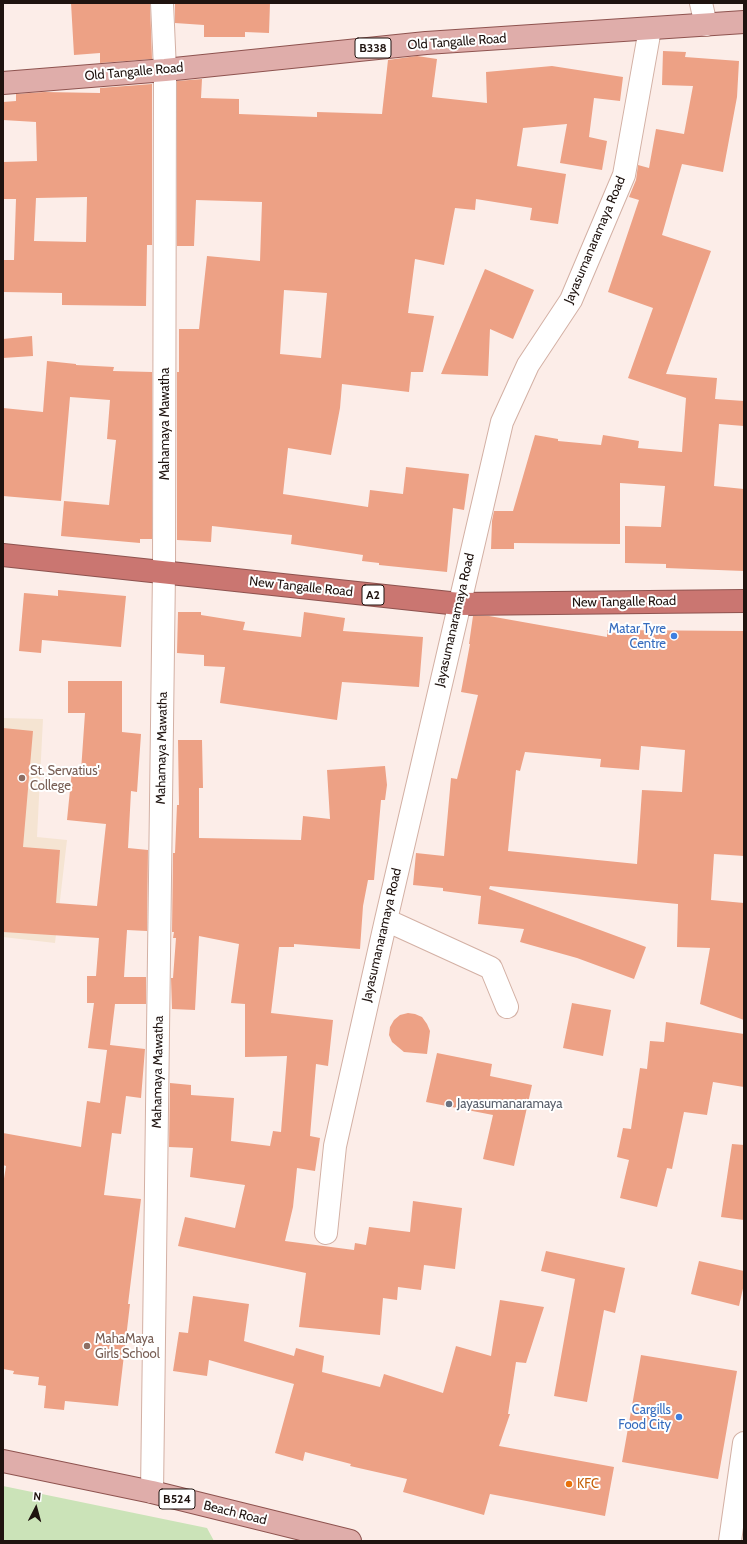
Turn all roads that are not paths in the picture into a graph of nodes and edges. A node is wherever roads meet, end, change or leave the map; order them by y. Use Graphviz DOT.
graph roads {
  1 [pos="162,3"];
  2 [pos="701,3"];
  3 [pos="744,22"];
  4 [pos="706,25"];
  5 [pos="650,29"];
  6 [pos="165,70"];
  7 [pos="3,83"];
  8 [pos="3,555"];
  9 [pos="164,571"];
  10 [pos="744,601"];
  11 [pos="459,604"];
  12 [pos="386,920"];
  13 [pos="507,1007"];
  14 [pos="326,1233"];
  15 [pos="744,1442"];
  16 [pos="3,1461"];
  17 [pos="152,1492"];
  18 [pos="350,1541"];
  19 [pos="730,1541"];
  1 -- 6 [label="street, Mahamaya Mawatha"];
  2 -- 4 [label="street"];
  3 -- 4 [label="main road, Old Tangalle Road / B338"];
  4 -- 5 [label="main road, Old Tangalle Road / B338"];
  5 -- 6 [label="main road, Old Tangalle Road / B338"];
  5 -- 11 [label="street, Jayasumanaramaya Road"];
  6 -- 7 [label="main road, Old Tangalle Road / B338"];
  6 -- 9 [label="street, Mahamaya Mawatha"];
  8 -- 9 [label="highway, New Tangalle Road / A2"];
  9 -- 11 [label="highway, New Tangalle Road / A2"];
  9 -- 17 [label="street, Mahamaya Mawatha"];
  10 -- 11 [label="highway, New Tangalle Road / A2"];
  11 -- 12 [label="street, Jayasumanaramaya Road"];
  12 -- 13 [label="street"];
  12 -- 14 [label="street, Jayasumanaramaya Road"];
  15 -- 19 [label="street"];
  16 -- 17 [label="main road, Beach Road / B524"];
  17 -- 18 [label="main road, Beach Road / B524"];
}
